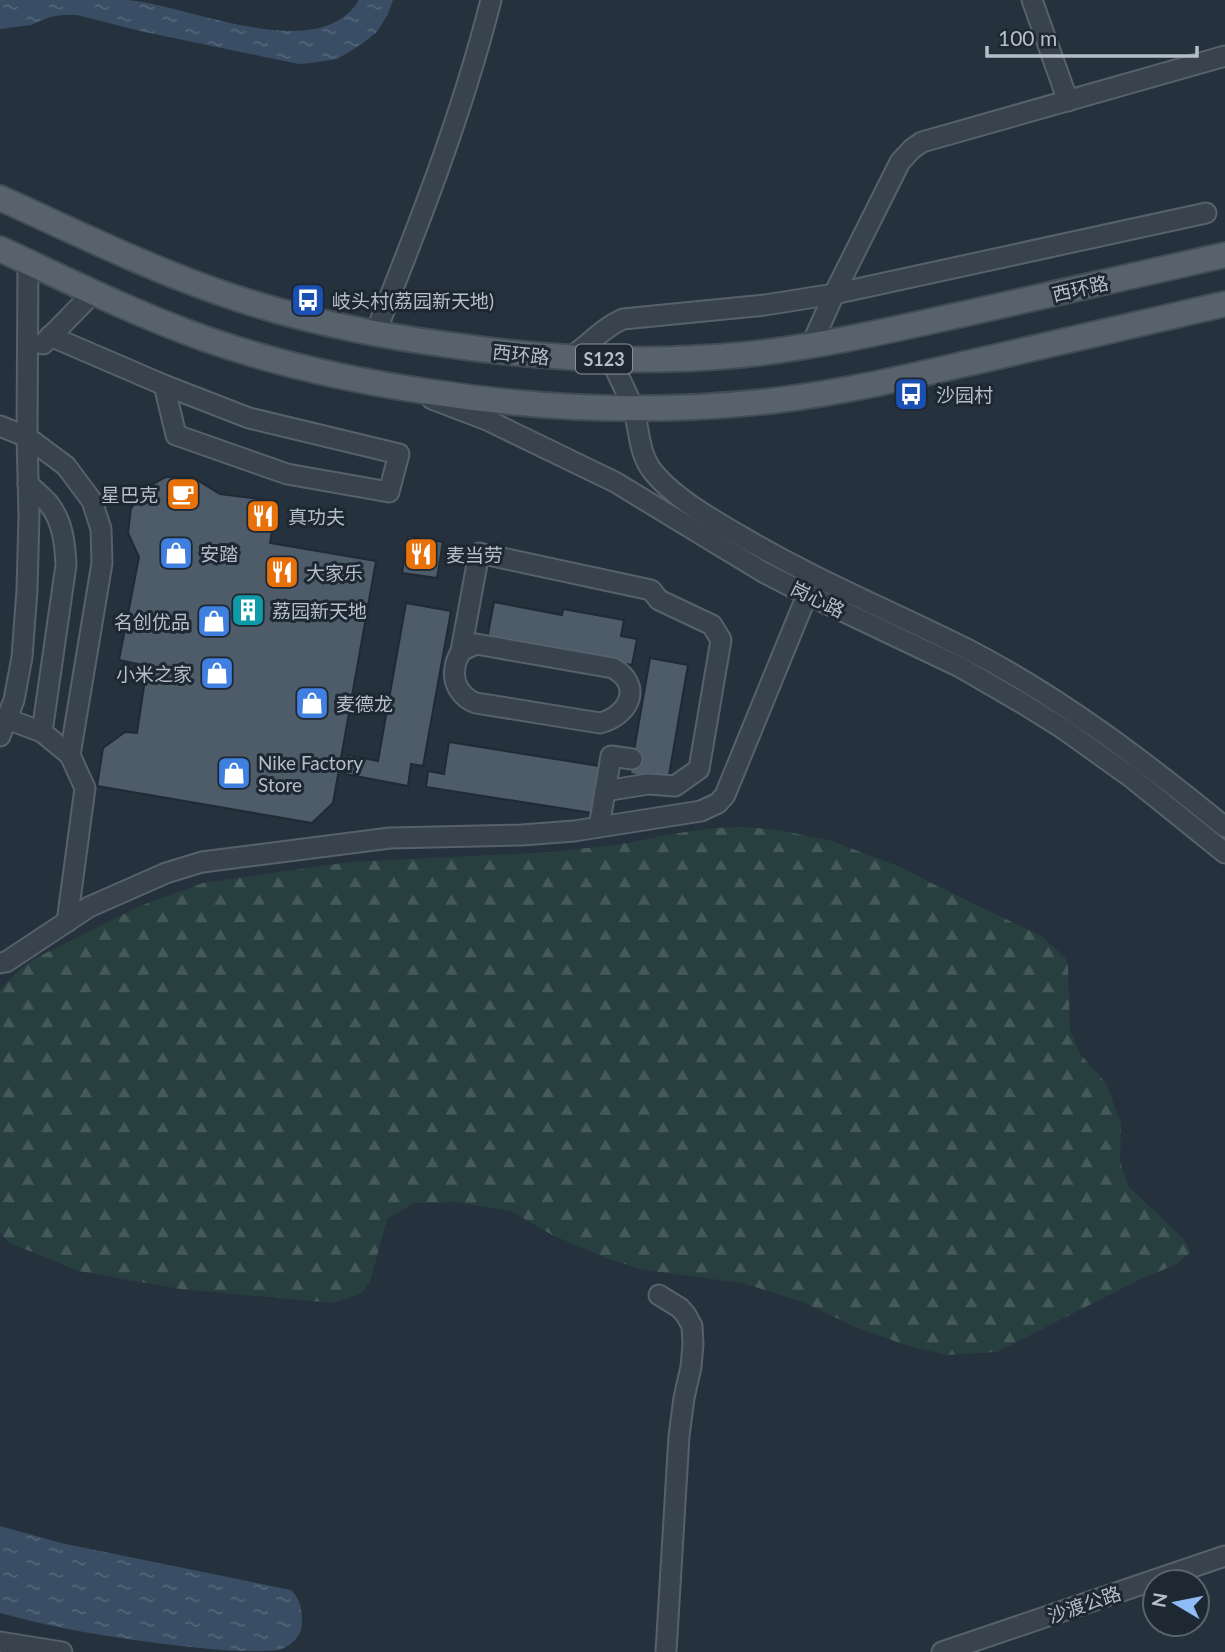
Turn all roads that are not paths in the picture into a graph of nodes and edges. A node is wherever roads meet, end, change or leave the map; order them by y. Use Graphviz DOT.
graph roads {
  1 [pos="491,0"];
  2 [pos="1032,0"];
  3 [pos="1225,56"];
  4 [pos="1068,101"];
  5 [pos="0,198"];
  6 [pos="1206,213"];
  7 [pos="0,249"];
  8 [pos="1225,255"];
  9 [pos="27,262"];
  10 [pos="93,293"];
  11 [pos="834,293"];
  12 [pos="1225,304"];
  13 [pos="375,334"];
  14 [pos="50,336"];
  15 [pos="811,346"];
  16 [pos="569,358"];
  17 [pos="27,360"];
  18 [pos="611,360"];
  19 [pos="164,385"];
  20 [pos="387,386"];
  21 [pos="633,409"];
  22 [pos="0,426"];
  23 [pos="27,437"];
  24 [pos="28,484"];
  25 [pos="807,595"];
  26 [pos="461,652"];
  27 [pos="3,728"];
  28 [pos="42,732"];
  29 [pos="70,755"];
  30 [pos="632,759"];
  31 [pos="605,791"];
  32 [pos="598,827"];
  33 [pos="1225,827"];
  34 [pos="1225,853"];
  35 [pos="67,922"];
  36 [pos="0,962"];
  37 [pos="659,1295"];
  38 [pos="1225,1556"];
  39 [pos="0,1642"];
  40 [pos="62,1652"];
  41 [pos="666,1652"];
  42 [pos="942,1652"];
  1 -- 13 [label="street"];
  2 -- 4 [label="street"];
  3 -- 4 [label="street"];
  4 -- 11 [label="street"];
  5 -- 13 [label="main road, 西环路 / S123"];
  6 -- 11 [label="street"];
  7 -- 9 [label="main road"];
  8 -- 15 [label="main road, 西环路 / S123"];
  9 -- 10 [label="main road"];
  9 -- 17 [label="street"];
  10 -- 14 [label="street"];
  10 -- 20 [label="main road"];
  11 -- 15 [label="street"];
  11 -- 16 [label="street"];
  12 -- 21 [label="main road"];
  13 -- 16 [label="main road, 西环路 / S123"];
  14 -- 17 [label="street"];
  14 -- 19 [label="street"];
  15 -- 18 [label="main road, 西环路 / S123"];
  16 -- 18 [label="main road, 西环路 / S123"];
  17 -- 23 [label="street"];
  18 -- 21 [label="street, 岗心路"];
  19 -- 19 [label="street"];
  20 -- 21 [label="main road"];
  20 -- 25 [label="street, 岗心路"];
  21 -- 33 [label="street, 岗心路"];
  22 -- 23 [label="street"];
  23 -- 24 [label="street"];
  23 -- 29 [label="street"];
  24 -- 27 [label="street"];
  24 -- 28 [label="street"];
  25 -- 32 [label="street"];
  25 -- 34 [label="street, 岗心路"];
  26 -- 26 [label="street"];
  26 -- 31 [label="street"];
  27 -- 28 [label="street"];
  28 -- 29 [label="street"];
  29 -- 35 [label="street"];
  30 -- 31 [label="street"];
  31 -- 32 [label="street"];
  32 -- 35 [label="street"];
  35 -- 36 [label="street"];
  37 -- 41 [label="street"];
  38 -- 42 [label="street, 沙渡公路"];
  39 -- 40 [label="street"];
}
